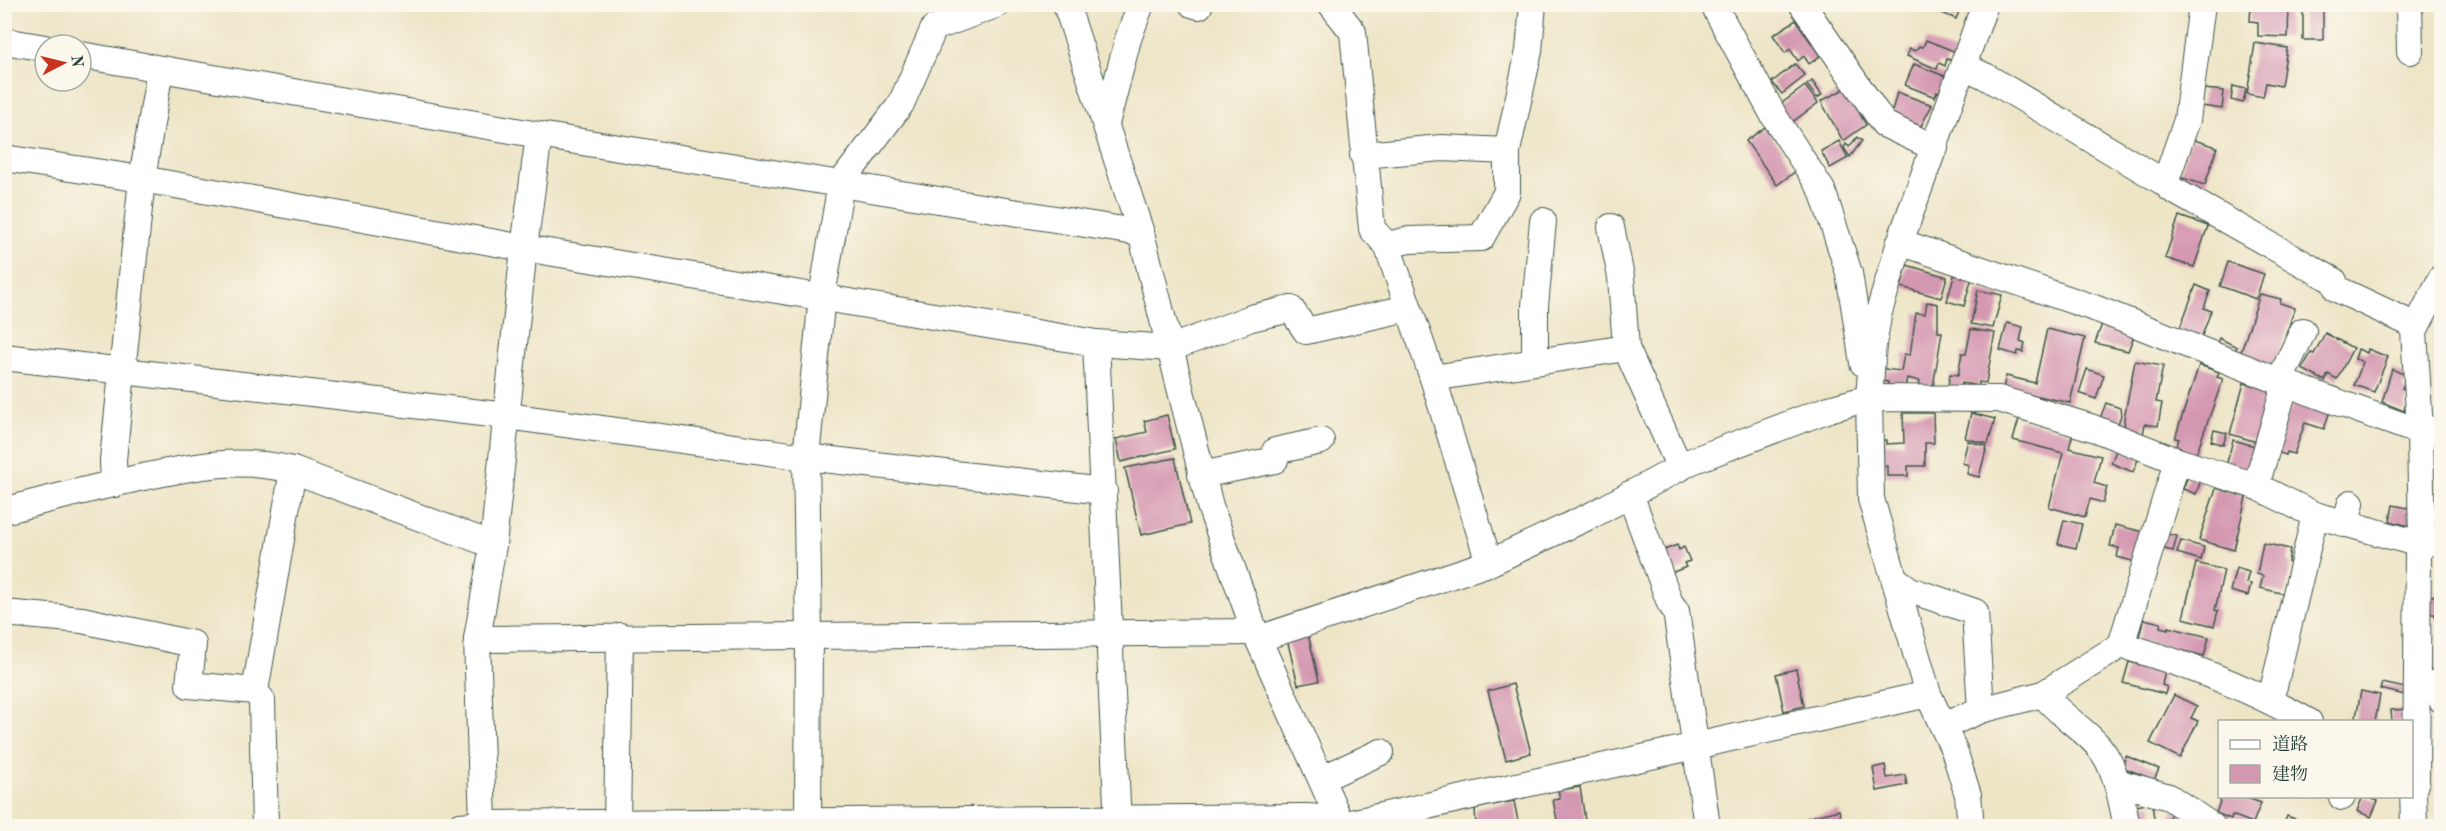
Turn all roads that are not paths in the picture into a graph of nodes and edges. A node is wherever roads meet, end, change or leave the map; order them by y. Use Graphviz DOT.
graph roads {
  1 [pos="998,4"];
  2 [pos="1066,4"];
  3 [pos="1141,4"];
  4 [pos="1331,4"];
  5 [pos="1533,4"];
  6 [pos="1713,4"];
  7 [pos="1802,4"];
  8 [pos="1985,4"];
  9 [pos="2202,4"];
  10 [pos="2409,4"];
  11 [pos="4,41"];
  12 [pos="33,46"];
  13 [pos="2410,51"];
  14 [pos="93,57"];
  15 [pos="1963,66"];
  16 [pos="160,69"];
  17 [pos="1106,124"];
  18 [pos="540,135"];
  19 [pos="1935,148"];
  20 [pos="1507,151"];
  21 [pos="1363,155"];
  22 [pos="4,158"];
  23 [pos="142,179"];
  24 [pos="840,183"];
  25 [pos="2165,183"];
  26 [pos="1543,221"];
  27 [pos="1611,227"];
  28 [pos="1141,233"];
  29 [pos="1900,242"];
  30 [pos="1387,245"];
  31 [pos="524,248"];
  32 [pos="2442,277"];
  33 [pos="822,296"];
  34 [pos="1408,308"];
  35 [pos="2416,326"];
  36 [pos="2303,331"];
  37 [pos="1096,343"];
  38 [pos="1171,348"];
  39 [pos="1626,348"];
  40 [pos="4,357"];
  41 [pos="1535,360"];
  42 [pos="122,371"];
  43 [pos="1432,378"];
  44 [pos="2283,381"];
  45 [pos="1869,398"];
  46 [pos="507,416"];
  47 [pos="2431,430"];
  48 [pos="1321,441"];
  49 [pos="806,457"];
  50 [pos="2177,461"];
  51 [pos="1680,468"];
  52 [pos="292,470"];
  53 [pos="1202,475"];
  54 [pos="114,484"];
  55 [pos="2256,486"];
  56 [pos="1104,491"];
  57 [pos="1630,494"];
  58 [pos="4,511"];
  59 [pos="2315,515"];
  60 [pos="2432,543"];
  61 [pos="493,545"];
  62 [pos="1489,563"];
  63 [pos="1895,579"];
  64 [pos="4,613"];
  65 [pos="1110,634"];
  66 [pos="809,635"];
  67 [pos="1257,635"];
  68 [pos="620,636"];
  69 [pos="477,639"];
  70 [pos="2121,645"];
  71 [pos="255,691"];
  72 [pos="1928,694"];
  73 [pos="2043,694"];
  74 [pos="2268,699"];
  75 [pos="1981,710"];
  76 [pos="2305,720"];
  77 [pos="1943,726"];
  78 [pos="1694,746"];
  79 [pos="1382,752"];
  80 [pos="1323,778"];
  81 [pos="2414,780"];
  82 [pos="2117,782"];
  83 [pos="1118,823"];
  84 [pos="617,824"];
  85 [pos="808,824"];
  86 [pos="472,825"];
  87 [pos="265,826"];
  88 [pos="1342,826"];
  89 [pos="1707,826"];
  90 [pos="1971,826"];
  91 [pos="2127,826"];
  92 [pos="2212,826"];
  93 [pos="2414,826"];
  1 -- 24 [label="street"];
  2 -- 17 [label="street"];
  3 -- 17 [label="street"];
  4 -- 21 [label="street"];
  5 -- 20 [label="street"];
  6 -- 45 [label="street"];
  7 -- 19 [label="street"];
  8 -- 15 [label="street"];
  9 -- 25 [label="street"];
  10 -- 13 [label="street"];
  11 -- 12 [label="street"];
  14 -- 16 [label="street"];
  15 -- 19 [label="street"];
  15 -- 25 [label="street"];
  16 -- 18 [label="street"];
  16 -- 23 [label="street"];
  17 -- 28 [label="street"];
  18 -- 24 [label="street"];
  18 -- 31 [label="street"];
  19 -- 29 [label="street"];
  20 -- 21 [label="street"];
  20 -- 30 [label="street"];
  21 -- 30 [label="street"];
  22 -- 23 [label="street"];
  23 -- 31 [label="street"];
  23 -- 42 [label="street"];
  24 -- 28 [label="street"];
  24 -- 33 [label="street"];
  25 -- 35 [label="street"];
  26 -- 41 [label="street"];
  27 -- 39 [label="street"];
  28 -- 38 [label="street"];
  29 -- 44 [label="street"];
  29 -- 45 [label="street"];
  30 -- 34 [label="street"];
  31 -- 33 [label="street"];
  31 -- 46 [label="street"];
  32 -- 35 [label="street"];
  33 -- 37 [label="street"];
  33 -- 49 [label="street"];
  34 -- 38 [label="street"];
  34 -- 43 [label="street"];
  35 -- 47 [label="street"];
  36 -- 44 [label="street"];
  37 -- 38 [label="street"];
  37 -- 56 [label="street"];
  38 -- 53 [label="street"];
  39 -- 41 [label="street"];
  39 -- 51 [label="street"];
  40 -- 42 [label="street"];
  41 -- 43 [label="street"];
  42 -- 46 [label="street"];
  42 -- 54 [label="street"];
  43 -- 62 [label="street"];
  44 -- 47 [label="street"];
  44 -- 55 [label="street"];
  45 -- 50 [label="street"];
  45 -- 51 [label="street"];
  45 -- 63 [label="street"];
  46 -- 49 [label="street"];
  46 -- 61 [label="street"];
  47 -- 60 [label="street"];
  48 -- 53 [label="street"];
  49 -- 56 [label="street"];
  49 -- 66 [label="street"];
  50 -- 55 [label="street"];
  50 -- 70 [label="street"];
  51 -- 57 [label="street"];
  52 -- 54 [label="street"];
  52 -- 61 [label="street"];
  52 -- 71 [label="street"];
  53 -- 67 [label="street"];
  54 -- 58 [label="street"];
  55 -- 59 [label="street"];
  56 -- 65 [label="street"];
  57 -- 62 [label="street"];
  57 -- 78 [label="street"];
  59 -- 60 [label="street"];
  59 -- 74 [label="street"];
  60 -- 81 [label="street"];
  61 -- 69 [label="street"];
  62 -- 67 [label="street"];
  63 -- 72 [label="street"];
  63 -- 75 [label="street"];
  64 -- 71 [label="street"];
  65 -- 66 [label="street"];
  65 -- 67 [label="street"];
  65 -- 83 [label="street"];
  66 -- 68 [label="street"];
  66 -- 85 [label="street"];
  67 -- 80 [label="street"];
  68 -- 69 [label="street"];
  68 -- 84 [label="street"];
  69 -- 86 [label="street"];
  70 -- 73 [label="street"];
  70 -- 74 [label="street"];
  71 -- 87 [label="street"];
  72 -- 77 [label="street"];
  72 -- 78 [label="street"];
  73 -- 75 [label="street"];
  73 -- 82 [label="street"];
  74 -- 76 [label="street"];
  75 -- 77 [label="street"];
  77 -- 90 [label="street"];
  78 -- 88 [label="street"];
  78 -- 89 [label="street"];
  79 -- 80 [label="street"];
  80 -- 88 [label="street"];
  81 -- 93 [label="street"];
  82 -- 91 [label="street"];
  82 -- 92 [label="street"];
  83 -- 85 [label="street"];
  83 -- 88 [label="street"];
  84 -- 85 [label="street"];
  84 -- 86 [label="street"];
}
